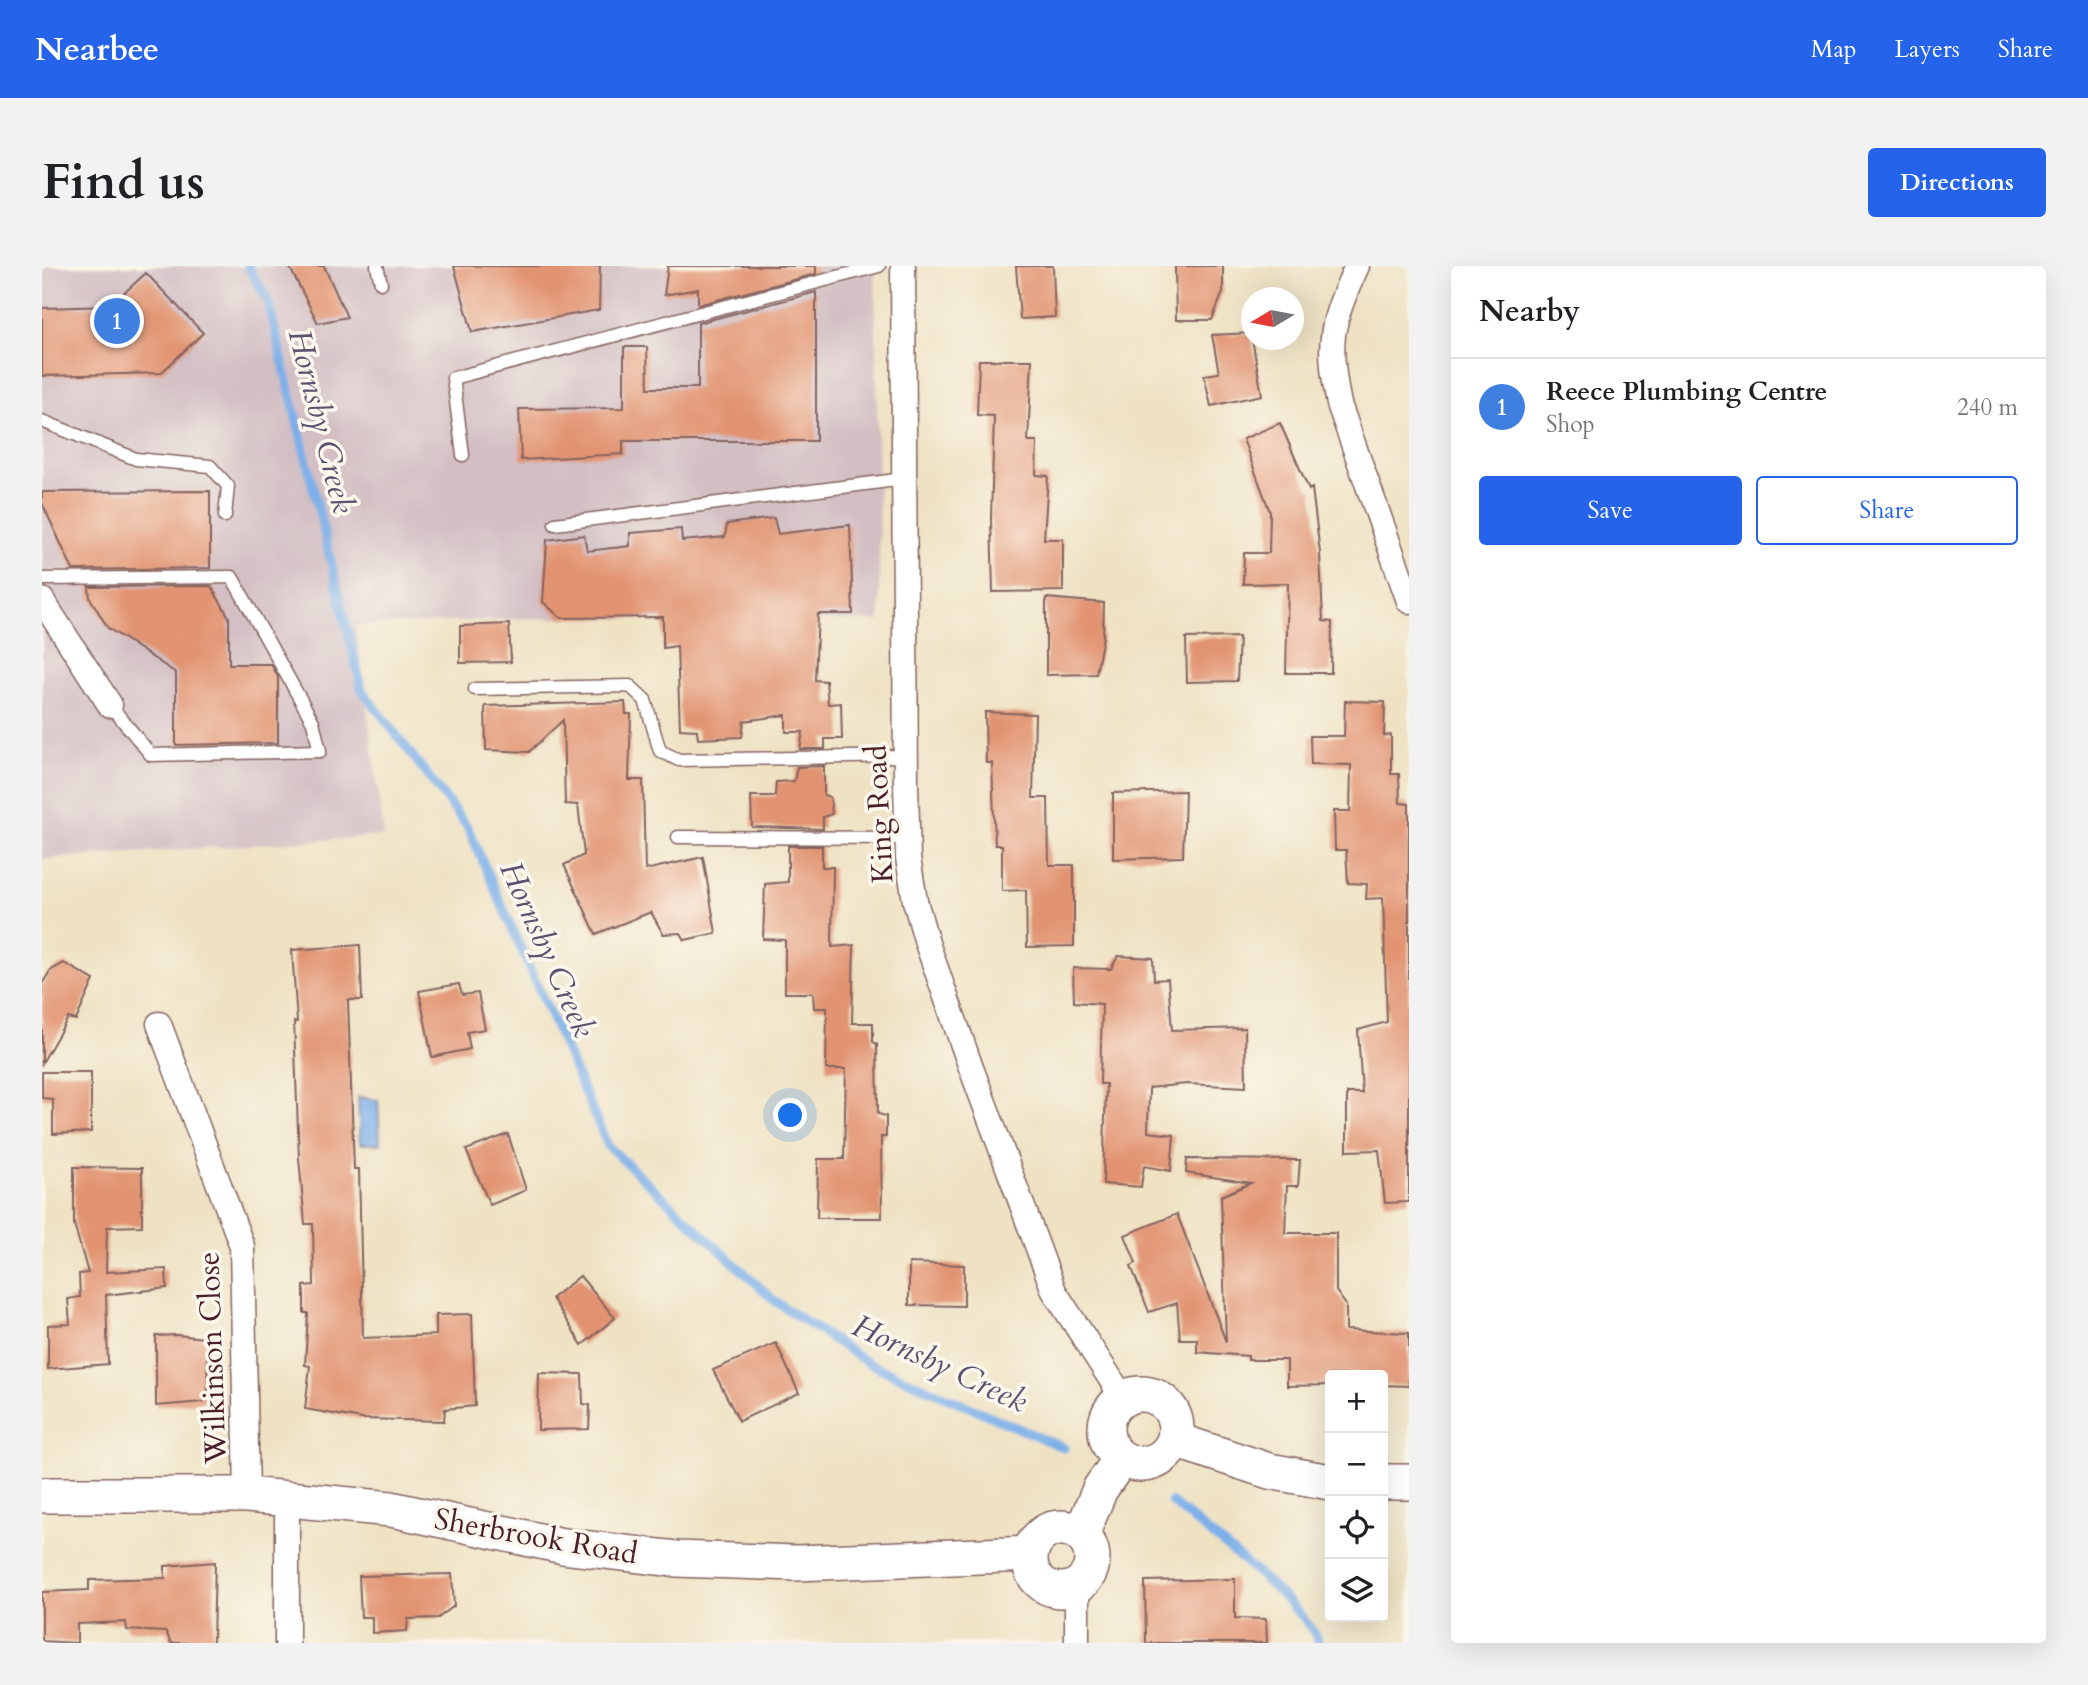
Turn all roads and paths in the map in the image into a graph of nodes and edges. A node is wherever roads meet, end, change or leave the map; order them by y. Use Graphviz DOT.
graph roads {
  1 [pos="377,266"];
  2 [pos="879,266"];
  3 [pos="903,266"];
  4 [pos="1357,266"];
  5 [pos="381,284"];
  6 [pos="42,421"];
  7 [pos="463,455"];
  8 [pos="904,479"];
  9 [pos="225,516"];
  10 [pos="555,524"];
  11 [pos="42,579"];
  12 [pos="42,600"];
  13 [pos="1409,601"];
  14 [pos="475,689"];
  15 [pos="110,705"];
  16 [pos="906,756"];
  17 [pos="678,837"];
  18 [pos="908,838"];
  19 [pos="159,1024"];
  20 [pos="1123,1398"];
  21 [pos="1175,1440"];
  22 [pos="1121,1458"];
  23 [pos="1325,1481"];
  24 [pos="1388,1482"];
  25 [pos="1409,1482"];
  26 [pos="42,1495"];
  27 [pos="247,1495"];
  28 [pos="287,1499"];
  29 [pos="1081,1535"];
  30 [pos="1030,1554"];
  31 [pos="1077,1587"];
  32 [pos="287,1643"];
  33 [pos="1077,1643"];
  1 -- 5 [label="lane"];
  2 -- 7 [label="lane"];
  3 -- 8 [label="street, King Road"];
  4 -- 13 [label="street"];
  6 -- 9 [label="lane"];
  8 -- 10 [label="lane"];
  8 -- 16 [label="street, King Road"];
  11 -- 15 [label="lane"];
  12 -- 15 [label="street"];
  14 -- 16 [label="lane"];
  16 -- 18 [label="street, King Road"];
  17 -- 18 [label="lane"];
  18 -- 20 [label="street, King Road"];
  19 -- 27 [label="street, Wilkinson Close"];
  20 -- 21 [label="main road"];
  20 -- 22 [label="main road"];
  21 -- 22 [label="main road"];
  21 -- 23 [label="main road"];
  22 -- 29 [label="main road"];
  24 -- 25 [label="main road"];
  26 -- 27 [label="main road, Sherbrook Road"];
  27 -- 28 [label="main road, Sherbrook Road"];
  28 -- 30 [label="main road, Sherbrook Road"];
  28 -- 32 [label="street"];
  29 -- 30 [label="main road"];
  29 -- 31 [label="main road"];
  30 -- 31 [label="main road"];
  31 -- 33 [label="street"];
}
